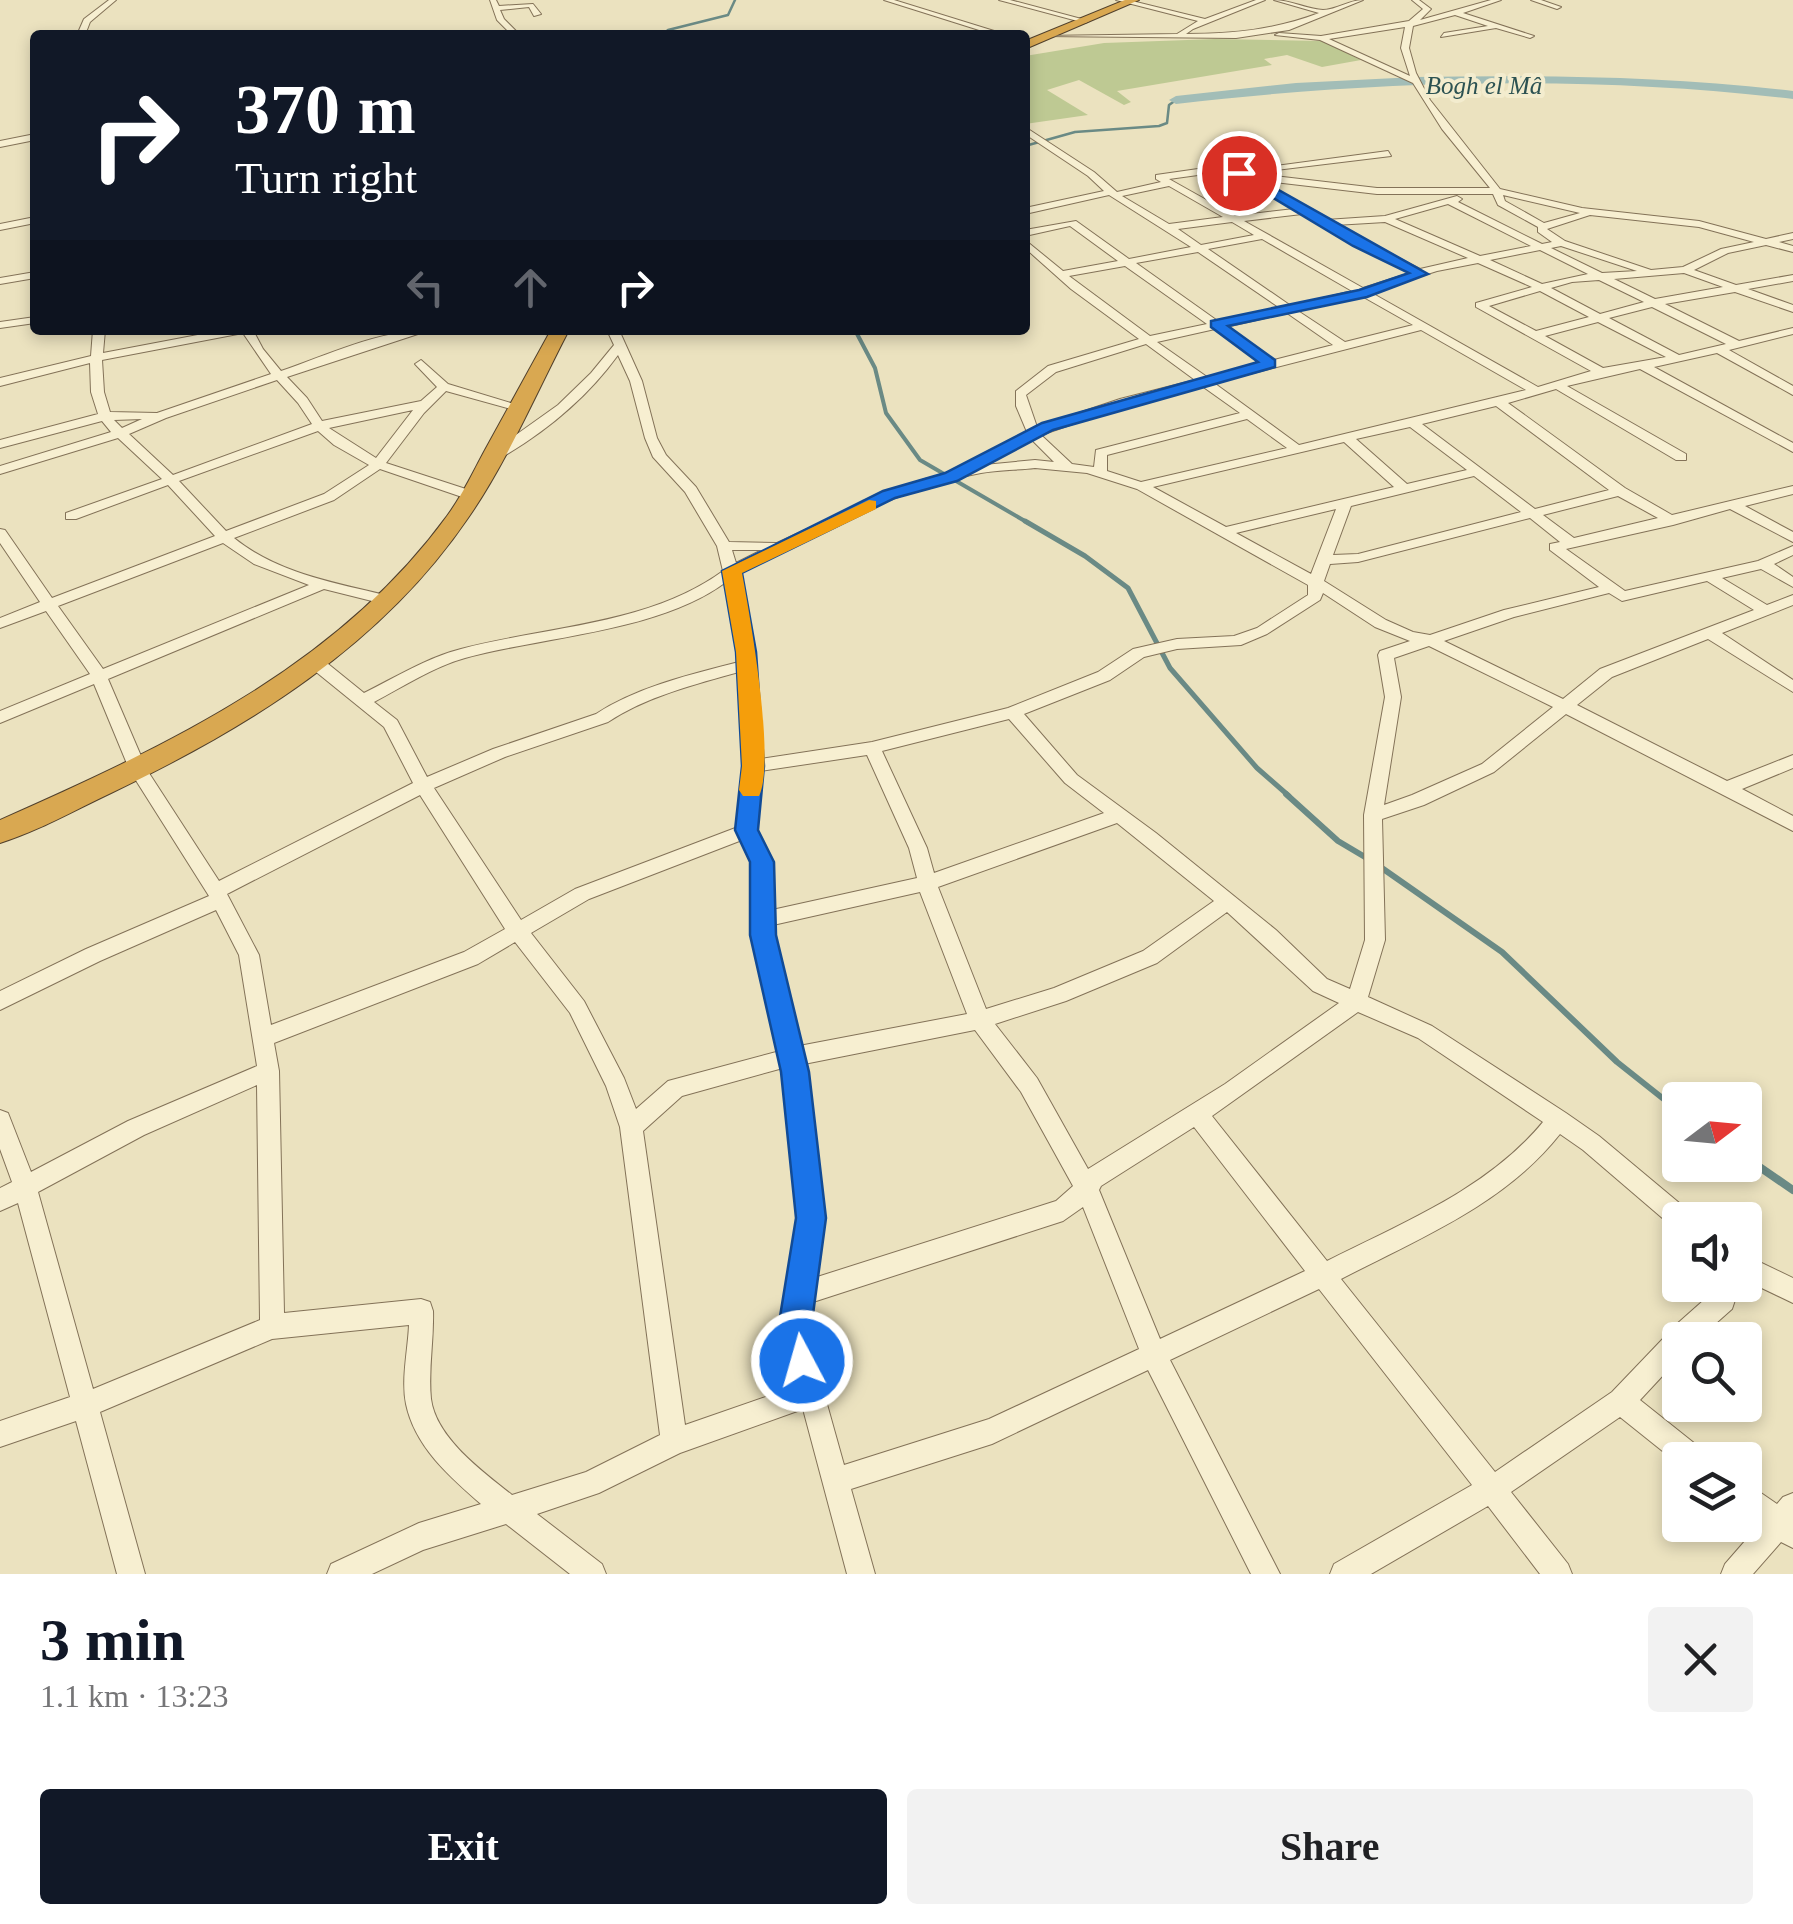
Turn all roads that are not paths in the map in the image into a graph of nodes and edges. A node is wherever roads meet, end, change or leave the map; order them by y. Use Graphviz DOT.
graph roads {
  1 [pos="113,0"];
  2 [pos="887,0"];
  3 [pos="1002,0"];
  4 [pos="1027,0"];
  5 [pos="1262,0"];
  6 [pos="1277,0"];
  7 [pos="1360,0"];
  8 [pos="1440,0"];
  9 [pos="1498,0"];
  10 [pos="1534,0"];
  11 [pos="1127,1"];
  12 [pos="934,2"];
  13 [pos="1419,2"];
  14 [pos="494,4"];
  15 [pos="1016,5"];
  16 [pos="1556,7"];
  17 [pos="916,8"];
  18 [pos="1453,12"];
  19 [pos="997,13"];
  20 [pos="1327,13"];
  21 [pos="536,14"];
  22 [pos="985,18"];
  23 [pos="1084,20"];
  24 [pos="1205,22"];
  25 [pos="1415,22"];
  26 [pos="972,24"];
  27 [pos="1498,26"];
  28 [pos="84,30"];
  29 [pos="511,30"];
  30 [pos="989,30"];
  31 [pos="1048,36"];
  32 [pos="1236,36"];
  33 [pos="1444,36"];
  34 [pos="1530,36"];
  35 [pos="1178,37"];
  36 [pos="1320,38"];
  37 [pos="1030,43"];
  38 [pos="1413,81"];
  39 [pos="1030,134"];
  40 [pos="30,139"];
  41 [pos="0,144"];
  42 [pos="1388,154"];
  43 [pos="1239,173"];
  44 [pos="1170,183"];
  45 [pos="1497,191"];
  46 [pos="1113,193"];
  47 [pos="1449,202"];
  48 [pos="1030,210"];
  49 [pos="1302,211"];
  50 [pos="1598,213"];
  51 [pos="1228,218"];
  52 [pos="1386,218"];
  53 [pos="30,221"];
  54 [pos="1326,224"];
  55 [pos="1543,226"];
  56 [pos="0,227"];
  57 [pos="1167,228"];
  58 [pos="1030,232"];
  59 [pos="1262,236"];
  60 [pos="1793,236"];
  61 [pos="1764,241"];
  62 [pos="1561,242"];
  63 [pos="1195,247"];
  64 [pos="1030,248"];
  65 [pos="1538,248"];
  66 [pos="1793,249"];
  67 [pos="1125,260"];
  68 [pos="1483,260"];
  69 [pos="1685,270"];
  70 [pos="1651,272"];
  71 [pos="1421,274"];
  72 [pos="1060,275"];
  73 [pos="1595,275"];
  74 [pos="30,276"];
  75 [pos="1793,278"];
  76 [pos="0,281"];
  77 [pos="1542,288"];
  78 [pos="1734,289"];
  79 [pos="1362,294"];
  80 [pos="1653,303"];
  81 [pos="1286,309"];
  82 [pos="1793,309"];
  83 [pos="1603,317"];
  84 [pos="30,321"];
  85 [pos="1216,324"];
  86 [pos="0,326"];
  87 [pos="1422,326"];
  88 [pos="1793,331"];
  89 [pos="99,335"];
  90 [pos="219,335"];
  91 [pos="248,335"];
  92 [pos="408,335"];
  93 [pos="557,335"];
  94 [pos="1536,335"];
  95 [pos="617,337"];
  96 [pos="1774,338"];
  97 [pos="1148,340"];
  98 [pos="1342,346"];
  99 [pos="1740,346"];
  100 [pos="1793,346"];
  101 [pos="1720,350"];
  102 [pos="97,358"];
  103 [pos="1678,359"];
  104 [pos="1270,363"];
  105 [pos="421,364"];
  106 [pos="1644,366"];
  107 [pos="1601,372"];
  108 [pos="275,376"];
  109 [pos="1203,380"];
  110 [pos="0,382"];
  111 [pos="1556,384"];
  112 [pos="444,387"];
  113 [pos="1537,391"];
  114 [pos="1793,391"];
  115 [pos="1498,402"];
  116 [pos="420,405"];
  117 [pos="518,407"];
  118 [pos="1251,414"];
  119 [pos="162,415"];
  120 [pos="104,416"];
  121 [pos="1413,422"];
  122 [pos="319,426"];
  123 [pos="121,433"];
  124 [pos="1032,435"];
  125 [pos="1347,438"];
  126 [pos="0,444"];
  127 [pos="1791,444"];
  128 [pos="1297,449"];
  129 [pos="491,457"];
  130 [pos="1681,457"];
  131 [pos="375,466"];
  132 [pos="0,470"];
  133 [pos="1075,470"];
  134 [pos="1479,471"];
  135 [pos="1100,474"];
  136 [pos="951,477"];
  137 [pos="174,480"];
  138 [pos="1140,486"];
  139 [pos="1404,489"];
  140 [pos="1793,490"];
  141 [pos="1620,491"];
  142 [pos="470,495"];
  143 [pos="1345,502"];
  144 [pos="1735,506"];
  145 [pos="1530,514"];
  146 [pos="71,516"];
  147 [pos="1673,521"];
  148 [pos="1222,532"];
  149 [pos="224,538"];
  150 [pos="1793,538"];
  151 [pos="2,540"];
  152 [pos="1571,543"];
  153 [pos="784,545"];
  154 [pos="724,546"];
  155 [pos="1793,550"];
  156 [pos="1324,560"];
  157 [pos="1763,564"];
  158 [pos="732,571"];
  159 [pos="1708,575"];
  160 [pos="1316,582"];
  161 [pos="1793,583"];
  162 [pos="324,584"];
  163 [pos="1608,589"];
  164 [pos="388,600"];
  165 [pos="1793,600"];
  166 [pos="47,604"];
  167 [pos="1766,610"];
  168 [pos="0,623"];
  169 [pos="1710,633"];
  170 [pos="1428,639"];
  171 [pos="316,663"];
  172 [pos="744,666"];
  173 [pos="98,674"];
  174 [pos="1793,687"];
  175 [pos="364,700"];
  176 [pos="1563,708"];
  177 [pos="1014,712"];
  178 [pos="0,717"];
  179 [pos="872,748"];
  180 [pos="1793,761"];
  181 [pos="753,766"];
  182 [pos="140,770"];
  183 [pos="422,786"];
  184 [pos="1725,789"];
  185 [pos="1372,814"];
  186 [pos="1119,815"];
  187 [pos="1793,824"];
  188 [pos="746,830"];
  189 [pos="0,832"];
  190 [pos="927,883"];
  191 [pos="218,896"];
  192 [pos="1227,902"];
  193 [pos="763,920"];
  194 [pos="516,930"];
  195 [pos="0,1001"];
  196 [pos="1356,1002"];
  197 [pos="980,1020"];
  198 [pos="262,1038"];
  199 [pos="792,1057"];
  200 [pos="268,1071"];
  201 [pos="1196,1112"];
  202 [pos="0,1120"];
  203 [pos="1558,1120"];
  204 [pos="631,1127"];
  205 [pos="25,1188"];
  206 [pos="1087,1189"];
  207 [pos="0,1200"];
  208 [pos="1662,1204"];
  209 [pos="1325,1274"];
  210 [pos="1762,1275"];
  211 [pos="1793,1290"];
  212 [pos="801,1294"];
  213 [pos="1721,1302"];
  214 [pos="272,1328"];
  215 [pos="1155,1357"];
  216 [pos="810,1394"];
  217 [pos="1621,1401"];
  218 [pos="85,1405"];
  219 [pos="0,1434"];
  220 [pos="674,1442"];
  221 [pos="1672,1442"];
  222 [pos="836,1482"];
  223 [pos="1492,1488"];
  224 [pos="1762,1506"];
  225 [pos="512,1508"];
  226 [pos="1789,1521"];
  227 [pos="131,1574"];
  228 [pos="341,1574"];
  229 [pos="592,1574"];
  230 [pos="861,1574"];
  231 [pos="1266,1574"];
  232 [pos="1344,1574"];
  233 [pos="1558,1574"];
  234 [pos="1734,1574"];
  1 -- 28 [label="street"];
  2 -- 17 [label="street"];
  3 -- 15 [label="street"];
  4 -- 15 [label="street"];
  5 -- 24 [label="street"];
  6 -- 20 [label="street"];
  7 -- 20 [label="street"];
  8 -- 13 [label="street"];
  9 -- 18 [label="street"];
  10 -- 16 [label="street"];
  11 -- 23 [label="highway"];
  11 -- 24 [label="street"];
  12 -- 17 [label="street"];
  13 -- 18 [label="street"];
  13 -- 25 [label="street"];
  14 -- 21 [label="street"];
  14 -- 29 [label="street"];
  15 -- 19 [label="street"];
  15 -- 23 [label="street"];
  17 -- 26 [label="street"];
  18 -- 25 [label="street"];
  18 -- 27 [label="street"];
  20 -- 32 [label="street"];
  22 -- 26 [label="street"];
  23 -- 31 [label="highway"];
  24 -- 35 [label="street"];
  25 -- 36 [label="street"];
  25 -- 38 [label="street"];
  26 -- 30 [label="street"];
  27 -- 33 [label="street"];
  27 -- 34 [label="street"];
  31 -- 35 [label="street"];
  31 -- 37 [label="highway"];
  32 -- 35 [label="street"];
  32 -- 36 [label="street"];
  36 -- 38 [label="street"];
  38 -- 45 [label="street"];
  39 -- 46 [label="street"];
  40 -- 41 [label="street"];
  42 -- 43 [label="street"];
  43 -- 44 [label="street"];
  43 -- 45 [label="street"];
  43 -- 49 [label="street"];
  44 -- 46 [label="street"];
  44 -- 51 [label="street"];
  45 -- 47 [label="street"];
  45 -- 50 [label="street"];
  45 -- 55 [label="street"];
  46 -- 48 [label="street"];
  46 -- 57 [label="street"];
  47 -- 52 [label="street"];
  47 -- 65 [label="street"];
  49 -- 51 [label="street"];
  49 -- 54 [label="street"];
  50 -- 55 [label="street"];
  50 -- 61 [label="street"];
  51 -- 57 [label="street"];
  51 -- 59 [label="street"];
  52 -- 54 [label="street"];
  52 -- 68 [label="street"];
  53 -- 56 [label="street"];
  54 -- 71 [label="street"];
  55 -- 62 [label="street"];
  57 -- 63 [label="street"];
  58 -- 67 [label="street"];
  59 -- 63 [label="street"];
  59 -- 79 [label="street"];
  60 -- 61 [label="street"];
  61 -- 66 [label="street"];
  61 -- 69 [label="street"];
  62 -- 65 [label="street"];
  62 -- 70 [label="street"];
  63 -- 67 [label="street"];
  63 -- 81 [label="street"];
  64 -- 72 [label="street"];
  65 -- 68 [label="street"];
  65 -- 73 [label="street"];
  67 -- 72 [label="street"];
  67 -- 85 [label="street"];
  68 -- 71 [label="street"];
  68 -- 77 [label="street"];
  69 -- 70 [label="street"];
  69 -- 78 [label="street"];
  70 -- 73 [label="street"];
  71 -- 79 [label="street"];
  72 -- 97 [label="street"];
  73 -- 77 [label="street"];
  73 -- 80 [label="street"];
  74 -- 76 [label="street"];
  75 -- 78 [label="street"];
  77 -- 83 [label="street"];
  77 -- 94 [label="street"];
  78 -- 80 [label="street"];
  78 -- 82 [label="street"];
  79 -- 81 [label="street"];
  79 -- 87 [label="street"];
  80 -- 83 [label="street"];
  80 -- 99 [label="street"];
  81 -- 85 [label="street"];
  81 -- 98 [label="street"];
  83 -- 94 [label="street"];
  83 -- 103 [label="street"];
  84 -- 86 [label="street"];
  85 -- 97 [label="street"];
  85 -- 104 [label="street"];
  87 -- 98 [label="street"];
  87 -- 113 [label="street"];
  88 -- 96 [label="street"];
  89 -- 102 [label="street"];
  90 -- 102 [label="street"];
  91 -- 108 [label="street"];
  92 -- 108 [label="street"];
  93 -- 117 [label="highway"];
  94 -- 107 [label="street"];
  95 -- 129 [label="street"];
  95 -- 154 [label="street"];
  96 -- 99 [label="street"];
  96 -- 100 [label="street"];
  97 -- 109 [label="street"];
  97 -- 124 [label="street"];
  98 -- 104 [label="street"];
  99 -- 101 [label="street"];
  101 -- 103 [label="street"];
  101 -- 114 [label="street"];
  102 -- 110 [label="street"];
  102 -- 120 [label="street"];
  103 -- 106 [label="street"];
  104 -- 109 [label="street"];
  105 -- 112 [label="street"];
  106 -- 107 [label="street"];
  106 -- 127 [label="street"];
  107 -- 111 [label="street"];
  108 -- 119 [label="street"];
  108 -- 122 [label="street"];
  109 -- 118 [label="street"];
  109 -- 124 [label="street"];
  111 -- 113 [label="street"];
  111 -- 130 [label="street"];
  112 -- 116 [label="street"];
  112 -- 117 [label="street"];
  113 -- 115 [label="street"];
  115 -- 121 [label="street"];
  115 -- 141 [label="street"];
  116 -- 122 [label="street"];
  116 -- 131 [label="street"];
  117 -- 129 [label="highway"];
  118 -- 128 [label="street"];
  118 -- 135 [label="street"];
  119 -- 120 [label="street"];
  119 -- 123 [label="street"];
  120 -- 123 [label="street"];
  120 -- 126 [label="street"];
  121 -- 125 [label="street"];
  121 -- 134 [label="street"];
  122 -- 131 [label="street"];
  122 -- 137 [label="street"];
  123 -- 132 [label="street"];
  123 -- 137 [label="street"];
  124 -- 133 [label="street"];
  124 -- 136 [label="street"];
  125 -- 128 [label="street"];
  125 -- 139 [label="street"];
  128 -- 138 [label="street"];
  129 -- 142 [label="highway"];
  131 -- 142 [label="street"];
  131 -- 149 [label="street"];
  133 -- 135 [label="street"];
  133 -- 136 [label="street"];
  134 -- 139 [label="street"];
  134 -- 145 [label="street"];
  135 -- 138 [label="street"];
  136 -- 153 [label="street"];
  137 -- 146 [label="street"];
  137 -- 149 [label="street"];
  138 -- 148 [label="street"];
  139 -- 143 [label="street"];
  140 -- 144 [label="street"];
  141 -- 145 [label="street"];
  141 -- 147 [label="street"];
  142 -- 164 [label="highway"];
  143 -- 148 [label="street"];
  143 -- 156 [label="street"];
  144 -- 147 [label="street"];
  144 -- 150 [label="street"];
  145 -- 152 [label="street"];
  145 -- 156 [label="street"];
  147 -- 152 [label="street"];
  148 -- 160 [label="street"];
  149 -- 162 [label="street"];
  149 -- 166 [label="street"];
  151 -- 166 [label="street"];
  152 -- 163 [label="street"];
  153 -- 154 [label="street"];
  153 -- 158 [label="street"];
  154 -- 158 [label="street"];
  155 -- 157 [label="street"];
  156 -- 160 [label="street"];
  157 -- 159 [label="street"];
  157 -- 161 [label="street"];
  158 -- 172 [label="street"];
  158 -- 175 [label="street"];
  159 -- 163 [label="street"];
  159 -- 167 [label="street"];
  160 -- 170 [label="street"];
  160 -- 177 [label="street"];
  162 -- 164 [label="street"];
  162 -- 173 [label="street"];
  163 -- 170 [label="street"];
  164 -- 171 [label="highway"];
  165 -- 167 [label="street"];
  166 -- 168 [label="street"];
  166 -- 173 [label="street"];
  167 -- 169 [label="street"];
  169 -- 174 [label="street"];
  169 -- 176 [label="street"];
  170 -- 176 [label="street"];
  170 -- 185 [label="street"];
  171 -- 175 [label="street"];
  171 -- 182 [label="highway"];
  172 -- 181 [label="street"];
  172 -- 183 [label="street"];
  173 -- 178 [label="street"];
  173 -- 182 [label="street"];
  175 -- 183 [label="street"];
  176 -- 184 [label="street"];
  176 -- 185 [label="street"];
  177 -- 179 [label="street"];
  177 -- 186 [label="street"];
  179 -- 181 [label="street"];
  179 -- 190 [label="street"];
  180 -- 184 [label="street"];
  181 -- 188 [label="street"];
  182 -- 189 [label="highway"];
  182 -- 191 [label="street"];
  183 -- 191 [label="street"];
  183 -- 194 [label="street"];
  184 -- 187 [label="street"];
  185 -- 196 [label="street"];
  186 -- 190 [label="street"];
  186 -- 192 [label="street"];
  188 -- 193 [label="street"];
  188 -- 194 [label="street"];
  190 -- 193 [label="street"];
  190 -- 197 [label="street"];
  191 -- 195 [label="street"];
  191 -- 198 [label="street"];
  192 -- 196 [label="street"];
  192 -- 197 [label="street"];
  193 -- 199 [label="street"];
  194 -- 198 [label="street"];
  194 -- 204 [label="street"];
  196 -- 201 [label="street"];
  196 -- 203 [label="street"];
  197 -- 199 [label="street"];
  197 -- 206 [label="street"];
  198 -- 200 [label="street"];
  199 -- 204 [label="street"];
  199 -- 212 [label="street"];
  200 -- 205 [label="street"];
  200 -- 214 [label="street"];
  201 -- 206 [label="street"];
  201 -- 209 [label="street"];
  202 -- 205 [label="street"];
  203 -- 208 [label="street"];
  203 -- 209 [label="street"];
  204 -- 220 [label="street"];
  205 -- 207 [label="street"];
  205 -- 218 [label="street"];
  206 -- 212 [label="street"];
  206 -- 215 [label="street"];
  209 -- 215 [label="street"];
  209 -- 223 [label="street"];
  210 -- 211 [label="street"];
  212 -- 216 [label="street"];
  213 -- 217 [label="street"];
  214 -- 218 [label="street"];
  214 -- 225 [label="street"];
  215 -- 222 [label="street"];
  215 -- 231 [label="street"];
  216 -- 220 [label="street"];
  216 -- 222 [label="street"];
  217 -- 221 [label="street"];
  217 -- 223 [label="street"];
  218 -- 219 [label="street"];
  218 -- 227 [label="street"];
  220 -- 225 [label="street"];
  222 -- 230 [label="street"];
  223 -- 232 [label="street"];
  223 -- 233 [label="street"];
  224 -- 226 [label="street"];
  225 -- 228 [label="street"];
  225 -- 229 [label="street"];
  226 -- 234 [label="street"];
}
